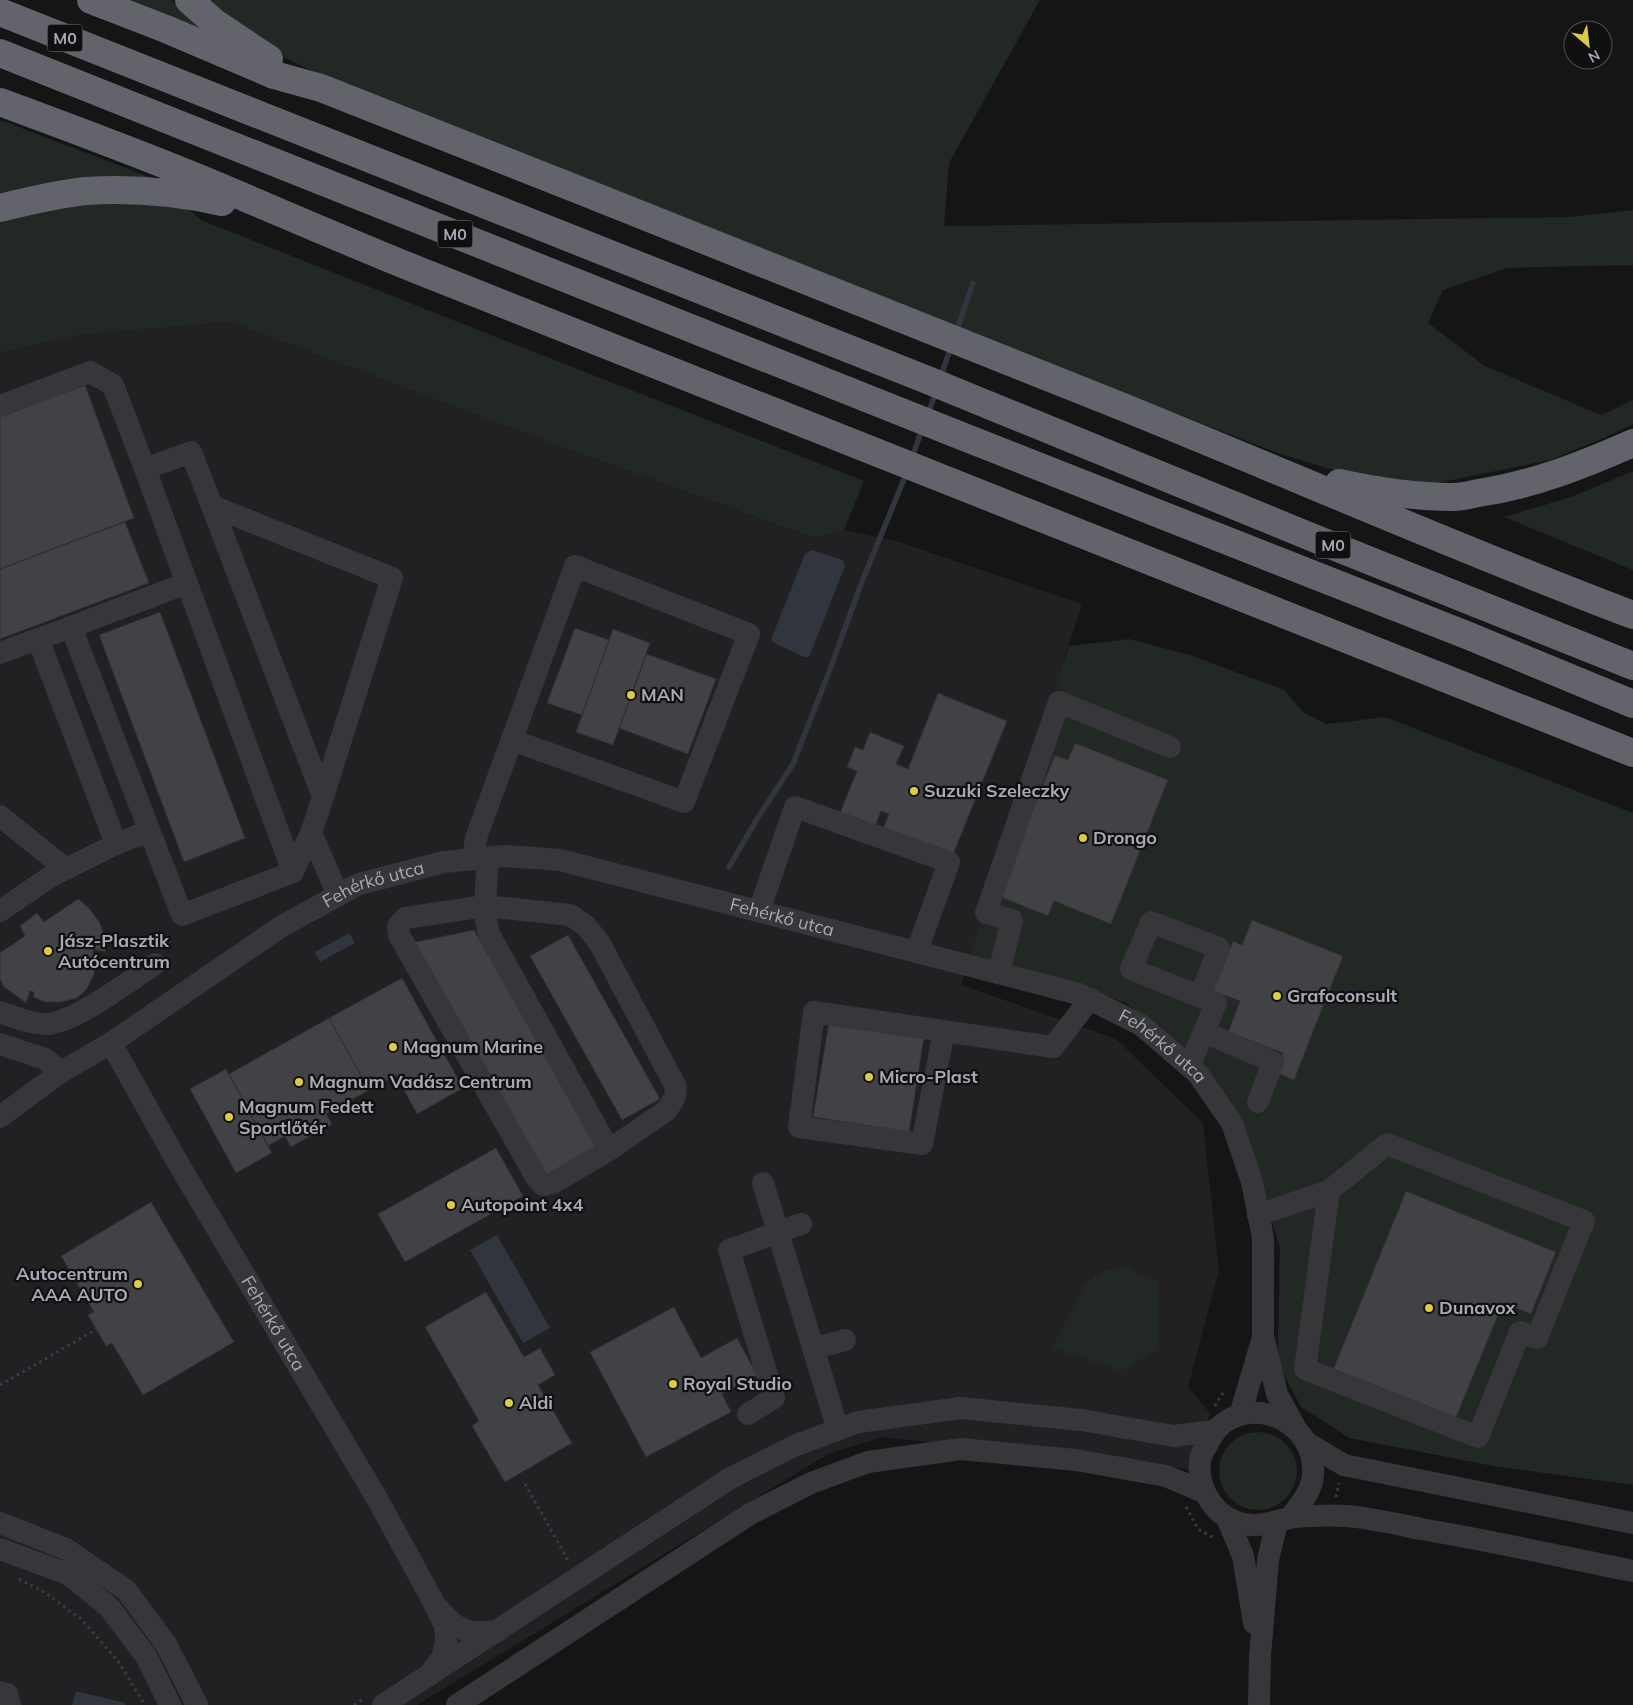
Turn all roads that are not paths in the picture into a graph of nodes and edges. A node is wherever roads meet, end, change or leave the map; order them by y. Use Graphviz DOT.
graph roads {
  1 [pos="91,0"];
  2 [pos="188,0"];
  3 [pos="0,12"];
  4 [pos="0,53"];
  5 [pos="321,88"];
  6 [pos="0,102"];
  7 [pos="0,208"];
  8 [pos="343,240"];
  9 [pos="0,406"];
  10 [pos="1633,443"];
  11 [pos="1272,467"];
  12 [pos="145,469"];
  13 [pos="212,506"];
  14 [pos="186,583"];
  15 [pos="1633,615"];
  16 [pos="71,627"];
  17 [pos="38,639"];
  18 [pos="0,653"];
  19 [pos="1633,666"];
  20 [pos="1633,704"];
  21 [pos="512,740"];
  22 [pos="1170,747"];
  23 [pos="1633,753"];
  24 [pos="323,797"];
  25 [pos="0,816"];
  26 [pos="150,831"];
  27 [pos="311,833"];
  28 [pos="116,844"];
  29 [pos="480,859"];
  30 [pos="66,869"];
  31 [pos="293,872"];
  32 [pos="338,896"];
  33 [pos="485,906"];
  34 [pos="0,911"];
  35 [pos="759,911"];
  36 [pos="917,951"];
  37 [pos="155,964"];
  38 [pos="999,973"];
  39 [pos="1200,997"];
  40 [pos="1090,999"];
  41 [pos="0,1012"];
  42 [pos="944,1031"];
  43 [pos="1204,1032"];
  44 [pos="111,1043"];
  45 [pos="0,1044"];
  46 [pos="1189,1066"];
  47 [pos="61,1072"];
  48 [pos="1258,1102"];
  49 [pos="0,1117"];
  50 [pos="609,1150"];
  51 [pos="762,1183"];
  52 [pos="1329,1192"];
  53 [pos="1258,1214"];
  54 [pos="801,1224"];
  55 [pos="778,1232"];
  56 [pos="1263,1336"];
  57 [pos="845,1340"];
  58 [pos="814,1349"];
  59 [pos="748,1414"];
  60 [pos="1240,1415"];
  61 [pos="838,1430"];
  62 [pos="1214,1431"];
  63 [pos="1301,1435"];
  64 [pos="1204,1492"];
  65 [pos="1227,1518"];
  66 [pos="1284,1520"];
  67 [pos="1633,1522"];
  68 [pos="0,1523"];
  69 [pos="0,1549"];
  70 [pos="1633,1571"];
  71 [pos="435,1605"];
  72 [pos="498,1631"];
  73 [pos="1260,1656"];
  74 [pos="428,1675"];
  75 [pos="170,1705"];
  76 [pos="197,1705"];
  77 [pos="383,1705"];
  78 [pos="457,1705"];
  79 [pos="1259,1705"];
  1 -- 5 [label="highway"];
  2 -- 5 [label="highway"];
  3 -- 19 [label="highway, M0"];
  4 -- 20 [label="highway, M0"];
  5 -- 11 [label="highway"];
  6 -- 8 [label="highway"];
  7 -- 8 [label="highway"];
  8 -- 23 [label="highway"];
  9 -- 12 [label="street"];
  10 -- 11 [label="highway"];
  11 -- 15 [label="highway"];
  12 -- 13 [label="street"];
  12 -- 14 [label="street"];
  13 -- 24 [label="street"];
  13 -- 24 [label="street"];
  14 -- 16 [label="street"];
  14 -- 31 [label="street"];
  16 -- 17 [label="street"];
  16 -- 26 [label="street"];
  17 -- 18 [label="street"];
  17 -- 28 [label="street"];
  21 -- 21 [label="street"];
  21 -- 29 [label="street"];
  22 -- 38 [label="street"];
  24 -- 27 [label="street"];
  25 -- 30 [label="street"];
  26 -- 28 [label="street"];
  26 -- 31 [label="street"];
  27 -- 31 [label="street"];
  27 -- 32 [label="street"];
  28 -- 30 [label="street"];
  29 -- 32 [label="street, Fehérkő utca"];
  29 -- 33 [label="street"];
  29 -- 35 [label="street, Fehérkő utca"];
  30 -- 34 [label="street"];
  32 -- 44 [label="street, Fehérkő utca"];
  33 -- 50 [label="street"];
  33 -- 50 [label="street"];
  33 -- 50 [label="street"];
  35 -- 36 [label="street, Fehérkő utca"];
  35 -- 36 [label="street"];
  36 -- 38 [label="street, Fehérkő utca"];
  37 -- 41 [label="street"];
  38 -- 40 [label="street, Fehérkő utca"];
  39 -- 43 [label="street"];
  40 -- 42 [label="street"];
  40 -- 46 [label="street, Fehérkő utca"];
  42 -- 42 [label="street"];
  43 -- 46 [label="street"];
  43 -- 48 [label="street"];
  44 -- 47 [label="street, Fehérkő utca"];
  44 -- 71 [label="street, Fehérkő utca"];
  45 -- 47 [label="street"];
  46 -- 53 [label="street, Fehérkő utca"];
  47 -- 49 [label="street, Fehérkő utca"];
  51 -- 55 [label="street"];
  52 -- 52 [label="street"];
  52 -- 53 [label="street"];
  53 -- 56 [label="street, Fehérkő utca"];
  54 -- 55 [label="street"];
  55 -- 58 [label="street"];
  55 -- 59 [label="street"];
  56 -- 60 [label="street"];
  56 -- 63 [label="street"];
  57 -- 58 [label="street"];
  58 -- 61 [label="street"];
  60 -- 62 [label="street"];
  60 -- 63 [label="street"];
  61 -- 62 [label="street"];
  61 -- 72 [label="street"];
  62 -- 64 [label="street"];
  63 -- 66 [label="street"];
  63 -- 67 [label="street"];
  64 -- 65 [label="street"];
  64 -- 78 [label="street"];
  65 -- 66 [label="street"];
  65 -- 73 [label="street"];
  66 -- 70 [label="street"];
  66 -- 73 [label="street"];
  68 -- 76 [label="street"];
  69 -- 75 [label="street"];
  71 -- 72 [label="street"];
  71 -- 74 [label="street"];
  72 -- 74 [label="street"];
  73 -- 79 [label="street"];
  74 -- 77 [label="street"];
}
